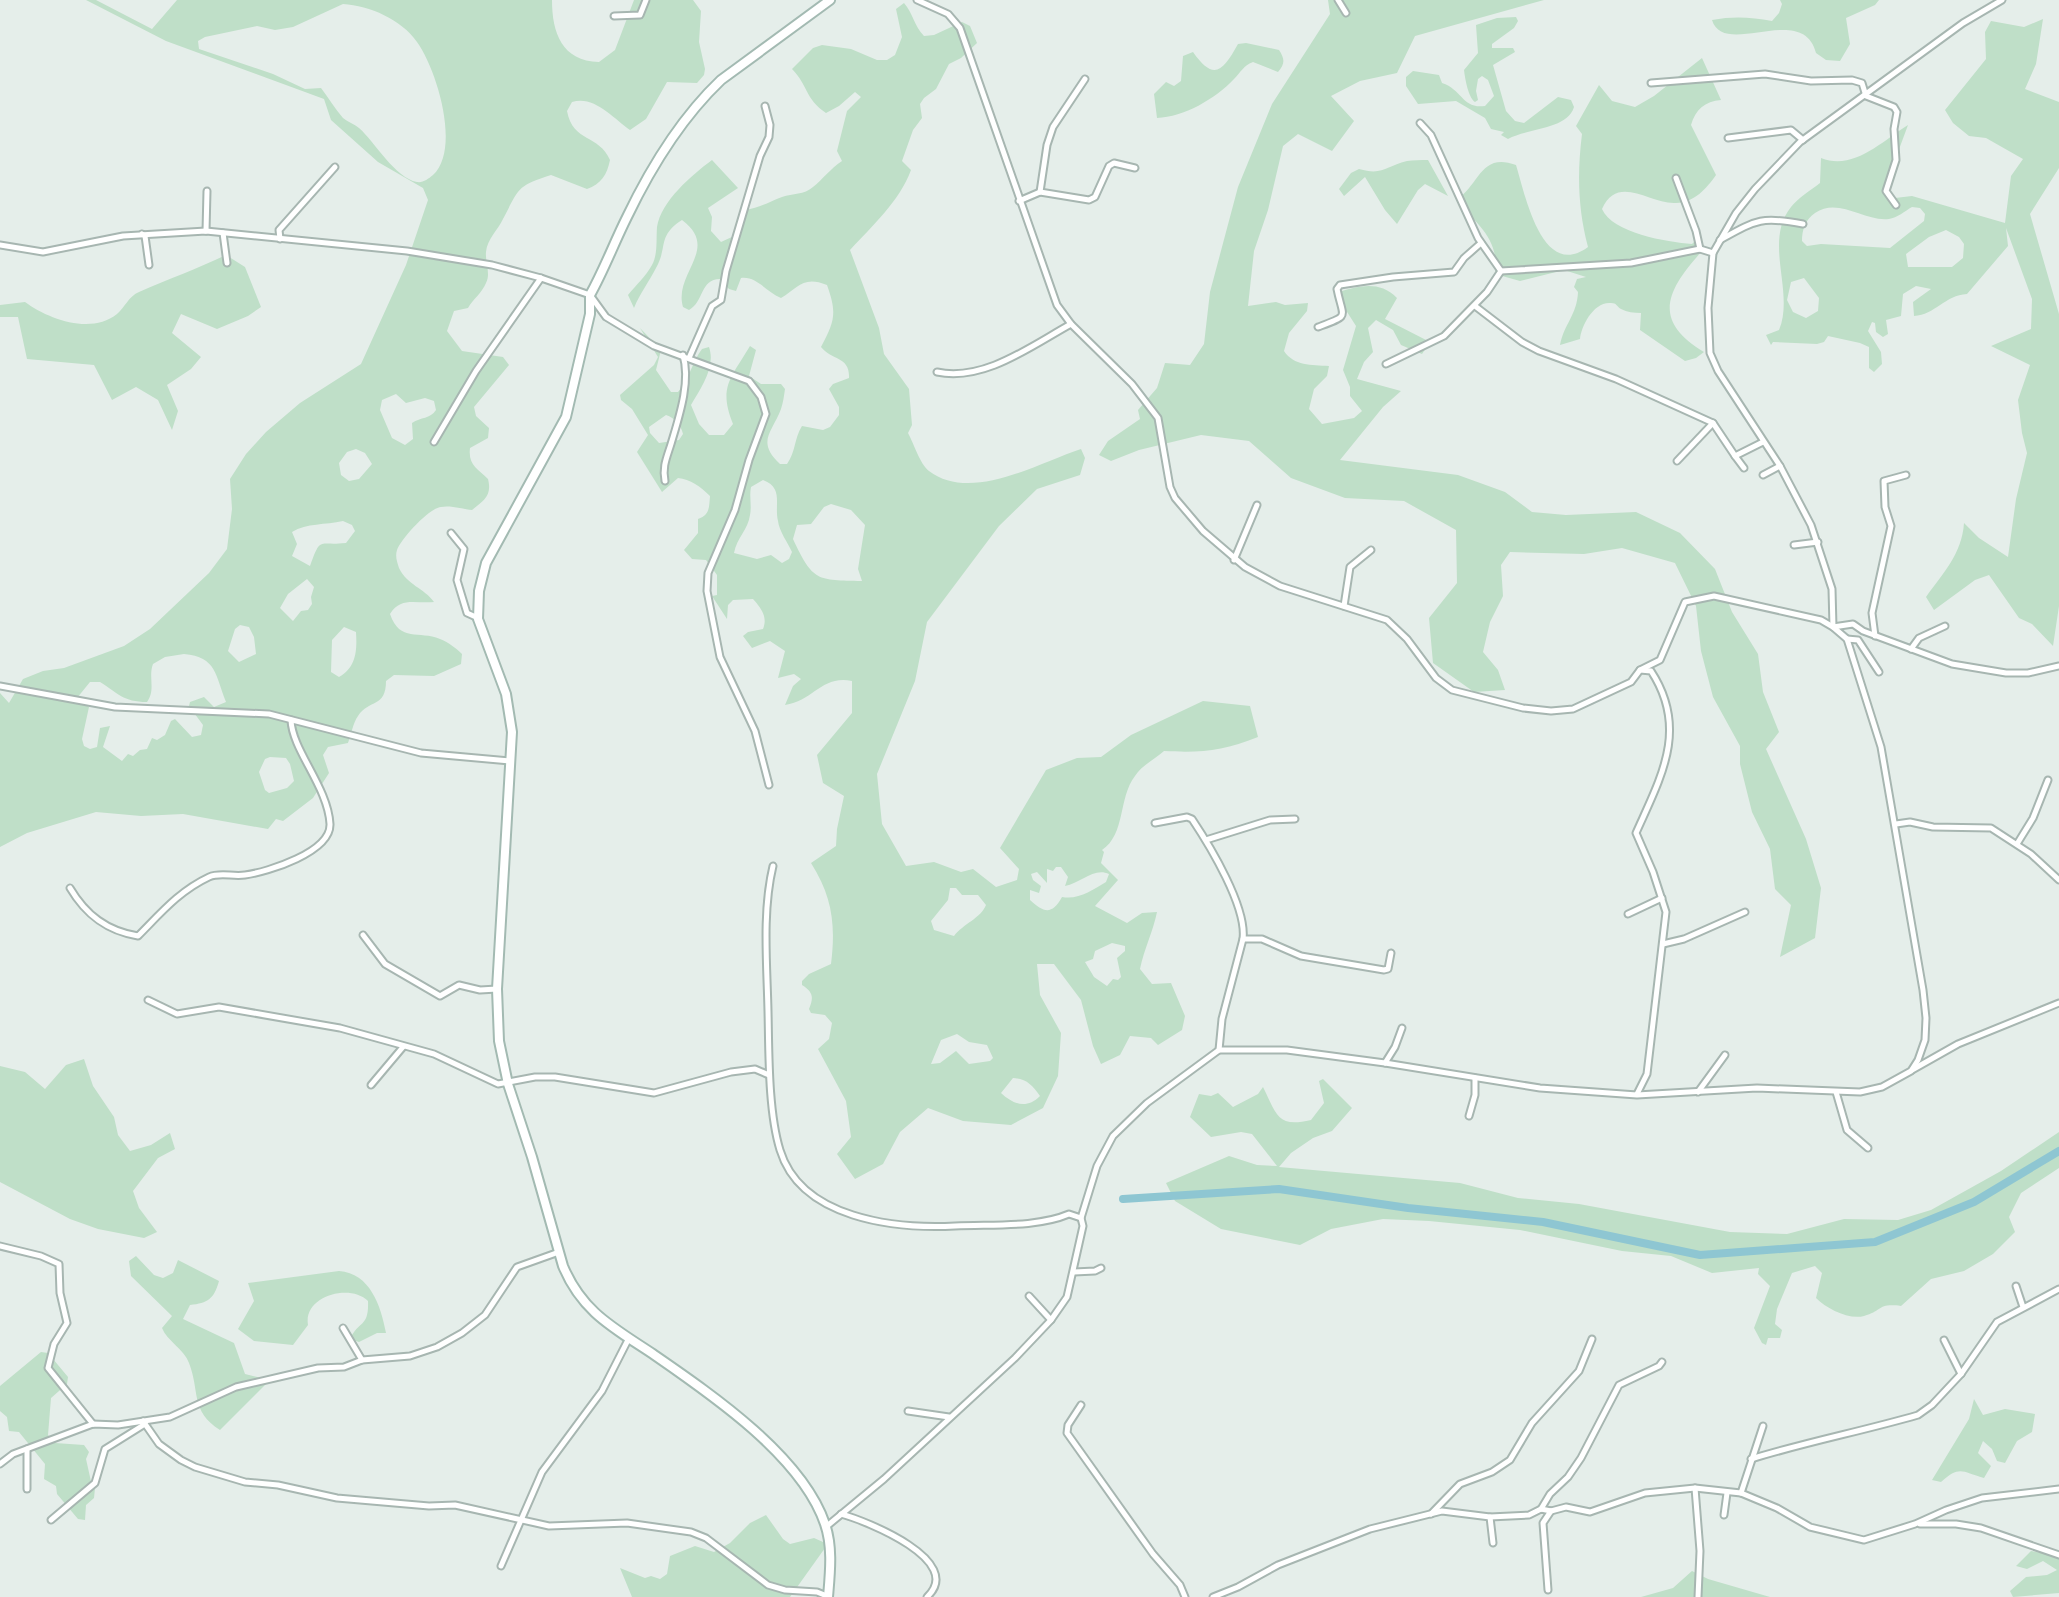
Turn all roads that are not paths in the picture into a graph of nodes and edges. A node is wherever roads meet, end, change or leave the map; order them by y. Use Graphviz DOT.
graph roads {
  1 [pos="646,0"];
  2 [pos="830,0"];
  3 [pos="917,0"];
  4 [pos="1338,0"];
  5 [pos="2002,0"];
  6 [pos="1346,13"];
  7 [pos="614,16"];
  8 [pos="1085,79"];
  9 [pos="1651,83"];
  10 [pos="1866,96"];
  11 [pos="765,106"];
  12 [pos="1420,123"];
  13 [pos="1728,138"];
  14 [pos="1803,140"];
  15 [pos="335,167"];
  16 [pos="1135,168"];
  17 [pos="1676,178"];
  18 [pos="207,191"];
  19 [pos="1040,192"];
  20 [pos="1019,201"];
  21 [pos="1896,205"];
  22 [pos="1803,224"];
  23 [pos="206,231"];
  24 [pos="141,233"];
  25 [pos="223,233"];
  26 [pos="280,239"];
  27 [pos="1719,240"];
  28 [pos="1481,243"];
  29 [pos="0,245"];
  30 [pos="1700,249"];
  31 [pos="1713,253"];
  32 [pos="227,263"];
  33 [pos="149,265"];
  34 [pos="1501,271"];
  35 [pos="541,278"];
  36 [pos="590,295"];
  37 [pos="1475,306"];
  38 [pos="1071,324"];
  39 [pos="1318,327"];
  40 [pos="686,356"];
  41 [pos="1386,364"];
  42 [pos="937,372"];
  43 [pos="1713,423"];
  44 [pos="434,442"];
  45 [pos="1763,442"];
  46 [pos="1735,456"];
  47 [pos="1677,461"];
  48 [pos="1780,466"];
  49 [pos="1744,468"];
  50 [pos="1763,475"];
  51 [pos="1906,475"];
  52 [pos="665,481"];
  53 [pos="1257,505"];
  54 [pos="451,533"];
  55 [pos="1818,542"];
  56 [pos="1794,545"];
  57 [pos="1371,550"];
  58 [pos="1234,560"];
  59 [pos="1344,606"];
  60 [pos="478,619"];
  61 [pos="1945,626"];
  62 [pos="1833,627"];
  63 [pos="1875,636"];
  64 [pos="1847,639"];
  65 [pos="1911,649"];
  66 [pos="2059,666"];
  67 [pos="1640,670"];
  68 [pos="1879,672"];
  69 [pos="0,686"];
  70 [pos="291,720"];
  71 [pos="511,761"];
  72 [pos="2048,780"];
  73 [pos="769,785"];
  74 [pos="1295,819"];
  75 [pos="1155,823"];
  76 [pos="1896,824"];
  77 [pos="1206,840"];
  78 [pos="2017,844"];
  79 [pos="773,866"];
  80 [pos="2059,880"];
  81 [pos="70,888"];
  82 [pos="1662,898"];
  83 [pos="1745,912"];
  84 [pos="1628,914"];
  85 [pos="363,935"];
  86 [pos="1243,939"];
  87 [pos="1663,944"];
  88 [pos="1391,953"];
  89 [pos="497,989"];
  90 [pos="148,1000"];
  91 [pos="2059,1003"];
  92 [pos="1402,1028"];
  93 [pos="403,1047"];
  94 [pos="1219,1050"];
  95 [pos="1725,1055"];
  96 [pos="1385,1063"];
  97 [pos="1911,1071"];
  98 [pos="769,1075"];
  99 [pos="1475,1078"];
  100 [pos="508,1084"];
  101 [pos="371,1085"];
  102 [pos="1836,1092"];
  103 [pos="1697,1093"];
  104 [pos="1637,1095"];
  105 [pos="1469,1116"];
  106 [pos="1868,1148"];
  107 [pos="1081,1218"];
  108 [pos="0,1246"];
  109 [pos="560,1252"];
  110 [pos="1101,1268"];
  111 [pos="1074,1272"];
  112 [pos="2016,1286"];
  113 [pos="2059,1289"];
  114 [pos="1029,1296"];
  115 [pos="2023,1307"];
  116 [pos="1051,1320"];
  117 [pos="343,1328"];
  118 [pos="629,1338"];
  119 [pos="1592,1339"];
  120 [pos="1944,1340"];
  121 [pos="362,1360"];
  122 [pos="1662,1362"];
  123 [pos="1961,1374"];
  124 [pos="1081,1405"];
  125 [pos="908,1411"];
  126 [pos="949,1417"];
  127 [pos="144,1423"];
  128 [pos="93,1424"];
  129 [pos="1763,1426"];
  130 [pos="27,1449"];
  131 [pos="1751,1459"];
  132 [pos="0,1464"];
  133 [pos="1695,1488"];
  134 [pos="27,1489"];
  135 [pos="2059,1489"];
  136 [pos="1727,1493"];
  137 [pos="1741,1493"];
  138 [pos="1541,1509"];
  139 [pos="1551,1511"];
  140 [pos="841,1514"];
  141 [pos="1431,1514"];
  142 [pos="1724,1515"];
  143 [pos="1490,1517"];
  144 [pos="51,1520"];
  145 [pos="519,1521"];
  146 [pos="1915,1524"];
  147 [pos="826,1527"];
  148 [pos="1493,1543"];
  149 [pos="2059,1555"];
  150 [pos="501,1566"];
  151 [pos="1548,1590"];
  152 [pos="828,1597"];
  153 [pos="927,1597"];
  154 [pos="1185,1597"];
  155 [pos="1213,1597"];
  156 [pos="1698,1597"];
  1 -- 7 [label="street"];
  2 -- 36 [label="main road"];
  3 -- 20 [label="street"];
  4 -- 6 [label="street"];
  5 -- 10 [label="street"];
  8 -- 19 [label="street"];
  9 -- 10 [label="street"];
  10 -- 14 [label="street"];
  10 -- 21 [label="street"];
  11 -- 40 [label="street"];
  12 -- 28 [label="street"];
  13 -- 14 [label="street"];
  14 -- 27 [label="street"];
  15 -- 26 [label="street"];
  16 -- 19 [label="street"];
  17 -- 30 [label="street"];
  18 -- 23 [label="street"];
  19 -- 20 [label="street"];
  20 -- 38 [label="street"];
  22 -- 27 [label="street"];
  23 -- 24 [label="street"];
  23 -- 25 [label="street"];
  24 -- 29 [label="street"];
  24 -- 33 [label="street"];
  25 -- 26 [label="street"];
  25 -- 32 [label="street"];
  26 -- 35 [label="street"];
  27 -- 31 [label="street"];
  28 -- 34 [label="street"];
  28 -- 39 [label="street"];
  30 -- 31 [label="street"];
  30 -- 34 [label="street"];
  31 -- 45 [label="street"];
  34 -- 37 [label="street"];
  35 -- 36 [label="street"];
  35 -- 44 [label="street"];
  36 -- 40 [label="street"];
  36 -- 60 [label="main road"];
  37 -- 41 [label="street"];
  37 -- 43 [label="street"];
  38 -- 42 [label="street"];
  38 -- 58 [label="street"];
  40 -- 52 [label="street"];
  40 -- 73 [label="street"];
  43 -- 46 [label="street"];
  43 -- 47 [label="street"];
  45 -- 46 [label="street"];
  45 -- 48 [label="street"];
  46 -- 49 [label="street"];
  48 -- 50 [label="street"];
  48 -- 55 [label="street"];
  51 -- 63 [label="street"];
  53 -- 58 [label="street"];
  54 -- 60 [label="street"];
  55 -- 56 [label="street"];
  55 -- 62 [label="street"];
  57 -- 59 [label="street"];
  58 -- 59 [label="street"];
  59 -- 67 [label="street"];
  60 -- 71 [label="main road"];
  61 -- 65 [label="street"];
  62 -- 63 [label="street"];
  62 -- 64 [label="street"];
  62 -- 67 [label="street"];
  63 -- 65 [label="street"];
  64 -- 68 [label="street"];
  64 -- 76 [label="street"];
  65 -- 66 [label="street"];
  67 -- 82 [label="street"];
  69 -- 70 [label="street"];
  70 -- 71 [label="street"];
  70 -- 81 [label="street"];
  71 -- 89 [label="main road"];
  72 -- 78 [label="street"];
  74 -- 77 [label="street"];
  75 -- 77 [label="street"];
  76 -- 78 [label="street"];
  76 -- 97 [label="street"];
  77 -- 86 [label="street"];
  78 -- 80 [label="street"];
  79 -- 98 [label="street"];
  82 -- 84 [label="street"];
  82 -- 87 [label="street"];
  83 -- 87 [label="street"];
  85 -- 89 [label="street"];
  86 -- 88 [label="street"];
  86 -- 94 [label="street"];
  87 -- 104 [label="street"];
  89 -- 100 [label="main road"];
  90 -- 93 [label="street"];
  91 -- 97 [label="street"];
  92 -- 96 [label="street"];
  93 -- 100 [label="street"];
  93 -- 101 [label="street"];
  94 -- 96 [label="street"];
  94 -- 107 [label="street"];
  95 -- 103 [label="street"];
  96 -- 99 [label="street"];
  97 -- 102 [label="street"];
  98 -- 100 [label="street"];
  98 -- 107 [label="street"];
  99 -- 104 [label="street"];
  99 -- 105 [label="street"];
  100 -- 109 [label="main road"];
  102 -- 103 [label="street"];
  102 -- 106 [label="street"];
  103 -- 104 [label="street"];
  107 -- 111 [label="street"];
  108 -- 128 [label="street"];
  109 -- 118 [label="main road"];
  109 -- 121 [label="street"];
  110 -- 111 [label="street"];
  111 -- 116 [label="street"];
  112 -- 115 [label="street"];
  113 -- 115 [label="street"];
  114 -- 116 [label="street"];
  115 -- 123 [label="street"];
  116 -- 126 [label="street"];
  117 -- 121 [label="street"];
  118 -- 145 [label="street"];
  118 -- 147 [label="main road"];
  119 -- 141 [label="street"];
  120 -- 123 [label="street"];
  121 -- 127 [label="street"];
  122 -- 138 [label="street"];
  123 -- 131 [label="street"];
  124 -- 154 [label="street"];
  125 -- 126 [label="street"];
  126 -- 140 [label="street"];
  127 -- 128 [label="street"];
  127 -- 144 [label="street"];
  127 -- 145 [label="street"];
  128 -- 130 [label="street"];
  129 -- 131 [label="street"];
  130 -- 132 [label="street"];
  130 -- 134 [label="street"];
  131 -- 137 [label="street"];
  133 -- 136 [label="street"];
  133 -- 139 [label="street"];
  133 -- 156 [label="street"];
  135 -- 146 [label="street"];
  136 -- 137 [label="street"];
  136 -- 142 [label="street"];
  137 -- 146 [label="street"];
  138 -- 139 [label="street"];
  138 -- 143 [label="street"];
  139 -- 151 [label="street"];
  140 -- 147 [label="street"];
  140 -- 153 [label="street"];
  141 -- 143 [label="street"];
  141 -- 155 [label="street"];
  143 -- 148 [label="street"];
  145 -- 150 [label="street"];
  145 -- 152 [label="street"];
  146 -- 149 [label="street"];
  147 -- 152 [label="main road"];
}
